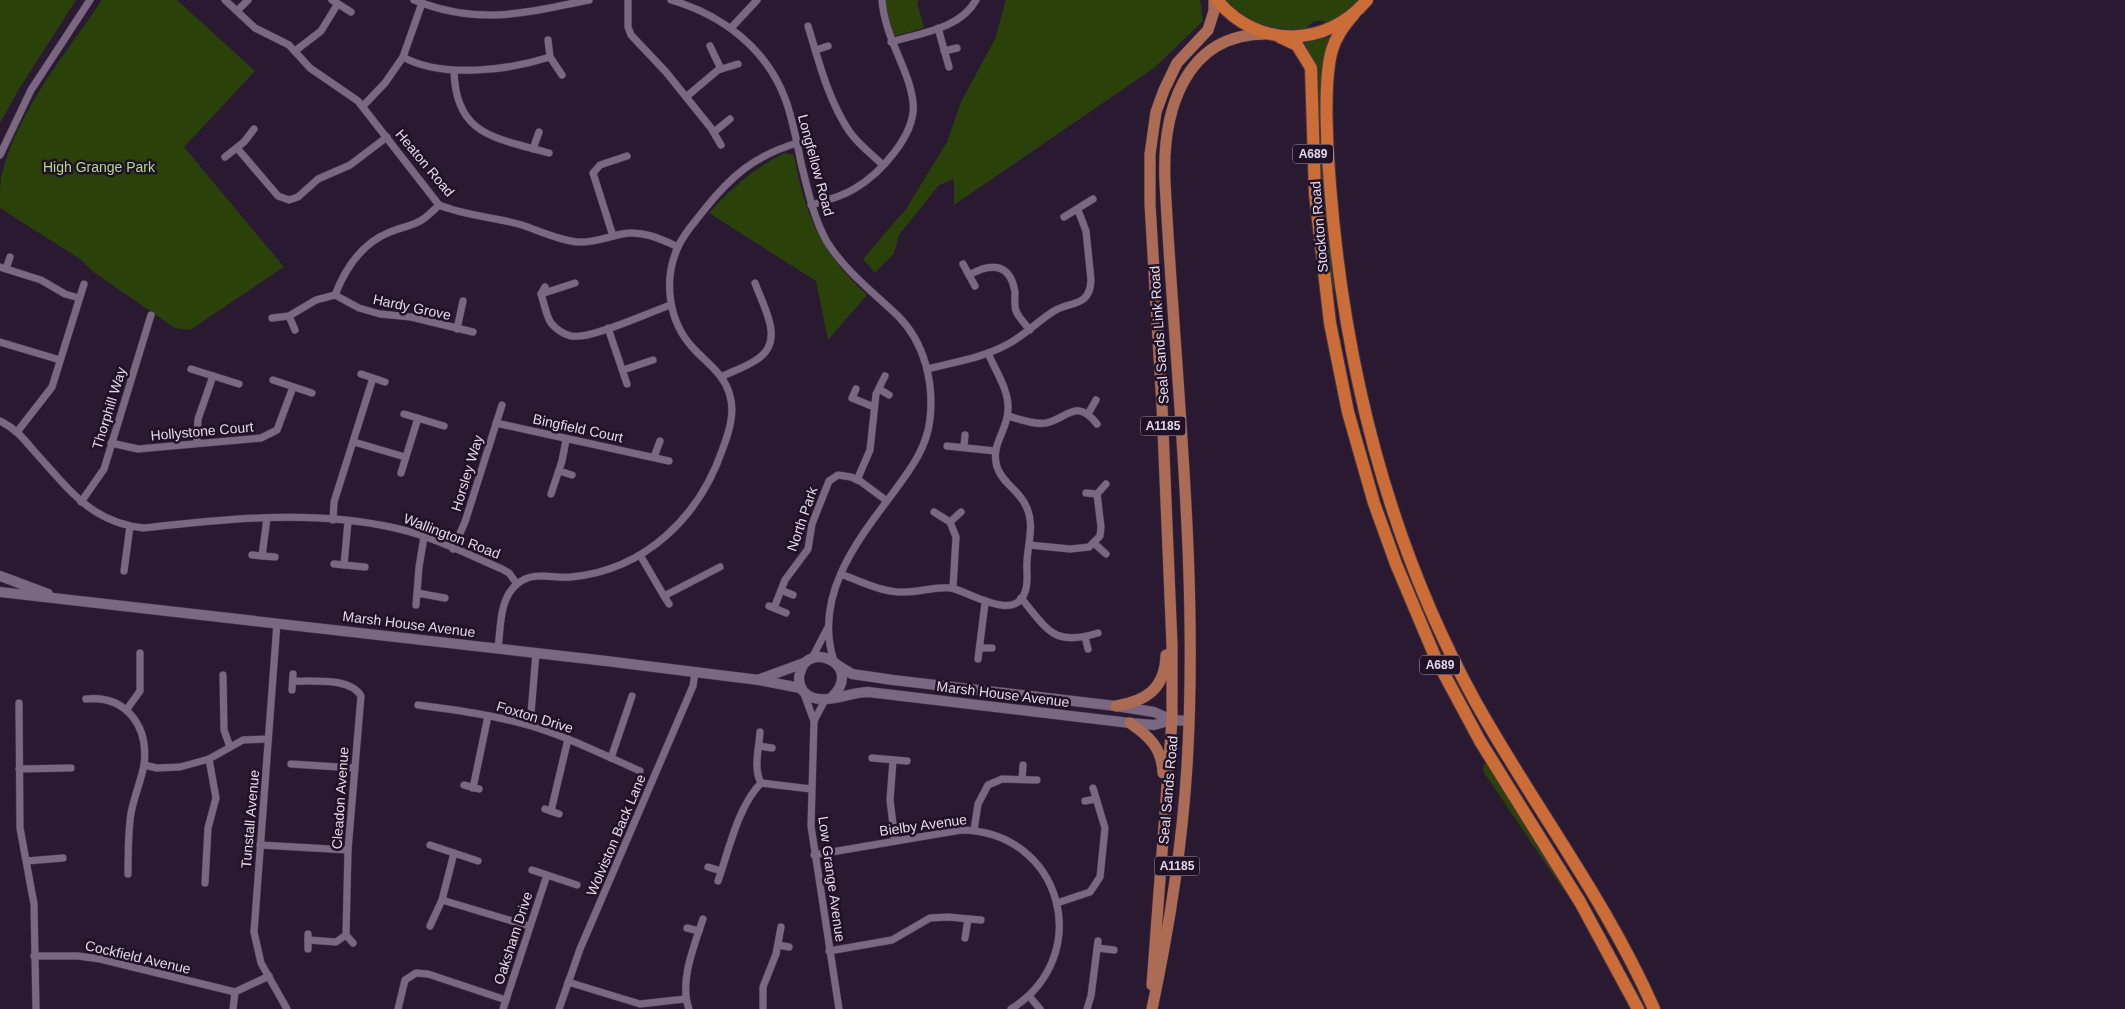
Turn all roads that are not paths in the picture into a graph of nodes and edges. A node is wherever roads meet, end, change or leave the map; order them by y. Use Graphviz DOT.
graph roads {
  1 [pos="90,0"];
  2 [pos="225,0"];
  3 [pos="248,0"];
  4 [pos="414,0"];
  5 [pos="590,0"];
  6 [pos="628,0"];
  7 [pos="671,0"];
  8 [pos="757,0"];
  9 [pos="882,0"];
  10 [pos="976,0"];
  11 [pos="1215,0"];
  12 [pos="1374,0"];
  13 [pos="334,2"];
  14 [pos="422,3"];
  15 [pos="552,3"];
  16 [pos="1361,7"];
  17 [pos="238,11"];
  18 [pos="351,12"];
  19 [pos="808,26"];
  20 [pos="731,28"];
  21 [pos="938,28"];
  22 [pos="1273,36"];
  23 [pos="548,40"];
  24 [pos="892,42"];
  25 [pos="710,46"];
  26 [pos="828,46"];
  27 [pos="957,48"];
  28 [pos="816,50"];
  29 [pos="295,51"];
  30 [pos="944,52"];
  31 [pos="403,56"];
  32 [pos="550,57"];
  33 [pos="738,64"];
  34 [pos="949,67"];
  35 [pos="721,69"];
  36 [pos="454,70"];
  37 [pos="562,75"];
  38 [pos="686,98"];
  39 [pos="363,106"];
  40 [pos="730,119"];
  41 [pos="254,129"];
  42 [pos="539,132"];
  43 [pos="714,132"];
  44 [pos="387,137"];
  45 [pos="797,143"];
  46 [pos="721,145"];
  47 [pos="237,148"];
  48 [pos="534,149"];
  49 [pos="549,153"];
  50 [pos="0,155"];
  51 [pos="627,156"];
  52 [pos="224,158"];
  53 [pos="882,164"];
  54 [pos="1093,199"];
  55 [pos="440,204"];
  56 [pos="811,205"];
  57 [pos="1078,210"];
  58 [pos="1064,217"];
  59 [pos="614,236"];
  60 [pos="678,247"];
  61 [pos="10,257"];
  62 [pos="963,264"];
  63 [pos="3,268"];
  64 [pos="969,275"];
  65 [pos="575,283"];
  66 [pos="755,283"];
  67 [pos="84,284"];
  68 [pos="975,286"];
  69 [pos="1325,292"];
  70 [pos="1341,294"];
  71 [pos="336,296"];
  72 [pos="79,298"];
  73 [pos="463,301"];
  74 [pos="671,305"];
  75 [pos="151,315"];
  76 [pos="289,316"];
  77 [pos="272,318"];
  78 [pos="608,328"];
  79 [pos="457,329"];
  80 [pos="295,330"];
  81 [pos="1030,330"];
  82 [pos="473,332"];
  83 [pos="0,342"];
  84 [pos="988,353"];
  85 [pos="60,360"];
  86 [pos="653,360"];
  87 [pos="191,369"];
  88 [pos="927,369"];
  89 [pos="623,370"];
  90 [pos="361,374"];
  91 [pos="212,376"];
  92 [pos="885,376"];
  93 [pos="722,377"];
  94 [pos="373,378"];
  95 [pos="273,380"];
  96 [pos="385,382"];
  97 [pos="239,384"];
  98 [pos="627,384"];
  99 [pos="293,387"];
  100 [pos="856,389"];
  101 [pos="879,390"];
  102 [pos="312,393"];
  103 [pos="889,396"];
  104 [pos="1096,400"];
  105 [pos="502,404"];
  106 [pos="874,407"];
  107 [pos="404,414"];
  108 [pos="1088,414"];
  109 [pos="1008,416"];
  110 [pos="418,418"];
  111 [pos="0,421"];
  112 [pos="496,423"];
  113 [pos="1097,424"];
  114 [pos="444,426"];
  115 [pos="17,432"];
  116 [pos="965,435"];
  117 [pos="566,440"];
  118 [pos="660,441"];
  119 [pos="354,442"];
  120 [pos="111,443"];
  121 [pos="197,443"];
  122 [pos="947,446"];
  123 [pos="964,446"];
  124 [pos="995,451"];
  125 [pos="654,456"];
  126 [pos="405,457"];
  127 [pos="669,461"];
  128 [pos="559,471"];
  129 [pos="401,472"];
  130 [pos="572,475"];
  131 [pos="857,480"];
  132 [pos="1106,484"];
  133 [pos="1086,493"];
  134 [pos="552,494"];
  135 [pos="1096,494"];
  136 [pos="887,501"];
  137 [pos="81,502"];
  138 [pos="934,512"];
  139 [pos="961,512"];
  140 [pos="267,518"];
  141 [pos="333,520"];
  142 [pos="348,522"];
  143 [pos="950,522"];
  144 [pos="130,526"];
  145 [pos="424,537"];
  146 [pos="1094,543"];
  147 [pos="1029,545"];
  148 [pos="453,548"];
  149 [pos="1106,554"];
  150 [pos="252,555"];
  151 [pos="640,555"];
  152 [pos="262,556"];
  153 [pos="275,557"];
  154 [pos="334,564"];
  155 [pos="344,565"];
  156 [pos="365,567"];
  157 [pos="720,567"];
  158 [pos="124,571"];
  159 [pos="841,574"];
  160 [pos="0,576"];
  161 [pos="517,584"];
  162 [pos="953,588"];
  163 [pos="781,590"];
  164 [pos="0,592"];
  165 [pos="417,593"];
  166 [pos="793,595"];
  167 [pos="664,596"];
  168 [pos="56,597"];
  169 [pos="445,598"];
  170 [pos="1021,598"];
  171 [pos="984,603"];
  172 [pos="669,604"];
  173 [pos="416,605"];
  174 [pos="1169,606"];
  175 [pos="786,613"];
  176 [pos="277,622"];
  177 [pos="827,629"];
  178 [pos="1098,634"];
  179 [pos="1085,637"];
  180 [pos="498,648"];
  181 [pos="980,648"];
  182 [pos="992,648"];
  183 [pos="1088,649"];
  184 [pos="140,653"];
  185 [pos="536,653"];
  186 [pos="978,659"];
  187 [pos="808,661"];
  188 [pos="837,664"];
  189 [pos="140,672"];
  190 [pos="695,672"];
  191 [pos="131,673"];
  192 [pos="223,675"];
  193 [pos="759,680"];
  194 [pos="802,689"];
  195 [pos="292,690"];
  196 [pos="632,696"];
  197 [pos="86,699"];
  198 [pos="828,699"];
  199 [pos="19,703"];
  200 [pos="418,705"];
  201 [pos="1116,706"];
  202 [pos="127,709"];
  203 [pos="488,716"];
  204 [pos="1172,720"];
  205 [pos="814,721"];
  206 [pos="1188,721"];
  207 [pos="1130,723"];
  208 [pos="530,726"];
  209 [pos="760,732"];
  210 [pos="268,739"];
  211 [pos="568,739"];
  212 [pos="759,746"];
  213 [pos="230,747"];
  214 [pos="772,748"];
  215 [pos="610,758"];
  216 [pos="872,758"];
  217 [pos="209,759"];
  218 [pos="893,760"];
  219 [pos="907,761"];
  220 [pos="292,764"];
  221 [pos="1023,764"];
  222 [pos="144,765"];
  223 [pos="55,768"];
  224 [pos="71,768"];
  225 [pos="354,768"];
  226 [pos="19,769"];
  227 [pos="640,771"];
  228 [pos="55,777"];
  229 [pos="1022,779"];
  230 [pos="1037,780"];
  231 [pos="761,783"];
  232 [pos="464,785"];
  233 [pos="1093,788"];
  234 [pos="810,789"];
  235 [pos="1166,793"];
  236 [pos="1096,799"];
  237 [pos="1085,802"];
  238 [pos="559,814"];
  239 [pos="974,830"];
  240 [pos="895,841"];
  241 [pos="260,845"];
  242 [pos="430,845"];
  243 [pos="348,850"];
  244 [pos="454,853"];
  245 [pos="814,855"];
  246 [pos="63,858"];
  247 [pos="54,859"];
  248 [pos="26,861"];
  249 [pos="478,861"];
  250 [pos="54,867"];
  251 [pos="708,867"];
  252 [pos="532,870"];
  253 [pos="721,871"];
  254 [pos="128,874"];
  255 [pos="547,875"];
  256 [pos="718,881"];
  257 [pos="205,883"];
  258 [pos="577,885"];
  259 [pos="442,900"];
  260 [pos="1057,903"];
  261 [pos="703,919"];
  262 [pos="968,919"];
  263 [pos="980,920"];
  264 [pos="430,926"];
  265 [pos="529,926"];
  266 [pos="688,928"];
  267 [pos="781,928"];
  268 [pos="699,931"];
  269 [pos="346,936"];
  270 [pos="965,938"];
  271 [pos="352,943"];
  272 [pos="778,945"];
  273 [pos="789,947"];
  274 [pos="308,949"];
  275 [pos="1114,950"];
  276 [pos="829,951"];
  277 [pos="34,956"];
  278 [pos="269,976"];
  279 [pos="568,982"];
  280 [pos="235,992"];
  281 [pos="1029,996"];
  282 [pos="685,999"];
  283 [pos="506,1000"];
  284 [pos="640,1006"];
  285 [pos="36,1009"];
  286 [pos="233,1009"];
  287 [pos="287,1009"];
  288 [pos="398,1009"];
  289 [pos="503,1009"];
  290 [pos="559,1009"];
  291 [pos="689,1009"];
  292 [pos="763,1009"];
  293 [pos="839,1009"];
  294 [pos="1011,1009"];
  295 [pos="1040,1009"];
  296 [pos="1087,1009"];
  297 [pos="1151,1009"];
  298 [pos="1638,1009"];
  299 [pos="1654,1009"];
  1 -- 50 [label="street"];
  2 -- 17 [label="street, Heaton Road"];
  3 -- 17 [label="street"];
  4 -- 14 [label="street"];
  5 -- 15 [label="street"];
  6 -- 38 [label="street"];
  7 -- 20 [label="street, Longfellow Road"];
  8 -- 20 [label="street"];
  9 -- 24 [label="street"];
  10 -- 21 [label="street"];
  11 -- 22 [label="highway, A689"];
  11 -- 174 [label="main road, Seal Sands Link Road / A1185"];
  12 -- 16 [label="highway, A689"];
  13 -- 18 [label="street"];
  13 -- 29 [label="street"];
  14 -- 15 [label="street"];
  14 -- 31 [label="street"];
  16 -- 22 [label="highway, A689"];
  16 -- 70 [label="highway, Stockton Road / A689"];
  17 -- 29 [label="street, Heaton Road"];
  19 -- 28 [label="street"];
  20 -- 45 [label="street, Longfellow Road"];
  21 -- 24 [label="street"];
  21 -- 30 [label="street"];
  22 -- 69 [label="highway, Stockton Road / A689"];
  22 -- 206 [label="main road, Seal Sands Link Road / A1185"];
  23 -- 32 [label="street"];
  24 -- 53 [label="street"];
  25 -- 35 [label="street"];
  26 -- 28 [label="street"];
  27 -- 30 [label="street"];
  28 -- 53 [label="street"];
  29 -- 39 [label="street, Heaton Road"];
  30 -- 34 [label="street"];
  31 -- 36 [label="street"];
  31 -- 39 [label="street"];
  32 -- 36 [label="street"];
  32 -- 37 [label="street"];
  33 -- 35 [label="street"];
  35 -- 38 [label="street"];
  36 -- 48 [label="street"];
  38 -- 43 [label="street"];
  39 -- 44 [label="street, Heaton Road"];
  40 -- 43 [label="street"];
  41 -- 47 [label="street"];
  42 -- 48 [label="street"];
  43 -- 46 [label="street"];
  44 -- 47 [label="street"];
  44 -- 55 [label="street, Heaton Road"];
  45 -- 56 [label="street, Longfellow Road"];
  45 -- 60 [label="street"];
  47 -- 52 [label="street"];
  48 -- 49 [label="street"];
  51 -- 59 [label="street"];
  53 -- 56 [label="street"];
  54 -- 57 [label="street"];
  55 -- 59 [label="street, Heaton Road"];
  55 -- 71 [label="street"];
  56 -- 88 [label="street, Longfellow Road"];
  57 -- 58 [label="street"];
  57 -- 81 [label="street"];
  59 -- 60 [label="street, Heaton Road"];
  60 -- 74 [label="street"];
  61 -- 63 [label="street"];
  62 -- 64 [label="street"];
  63 -- 72 [label="street"];
  64 -- 68 [label="street"];
  64 -- 81 [label="street"];
  65 -- 78 [label="street"];
  66 -- 93 [label="street"];
  67 -- 72 [label="street"];
  69 -- 70 [label="highway"];
  69 -- 298 [label="highway, A689"];
  70 -- 299 [label="highway, A689"];
  71 -- 76 [label="street"];
  71 -- 79 [label="street, Hardy Grove"];
  72 -- 85 [label="street"];
  73 -- 79 [label="street, Hardy Grove"];
  74 -- 78 [label="street"];
  74 -- 93 [label="street"];
  75 -- 120 [label="street, Thorphill Way"];
  76 -- 77 [label="street"];
  76 -- 80 [label="street"];
  78 -- 89 [label="street"];
  79 -- 82 [label="street, Hardy Grove"];
  81 -- 84 [label="street"];
  83 -- 85 [label="street"];
  84 -- 88 [label="street"];
  84 -- 109 [label="street"];
  85 -- 115 [label="street"];
  86 -- 89 [label="street"];
  87 -- 91 [label="street"];
  88 -- 136 [label="street, Longfellow Road"];
  89 -- 98 [label="street"];
  90 -- 94 [label="street"];
  91 -- 97 [label="street"];
  91 -- 121 [label="street"];
  92 -- 101 [label="street"];
  93 -- 151 [label="street"];
  94 -- 96 [label="street"];
  94 -- 119 [label="street"];
  95 -- 99 [label="street"];
  99 -- 102 [label="street"];
  99 -- 121 [label="street, Hollystone Court"];
  100 -- 106 [label="street"];
  101 -- 103 [label="street"];
  101 -- 106 [label="street"];
  104 -- 108 [label="street"];
  105 -- 112 [label="street, Horsley Way"];
  106 -- 131 [label="street"];
  107 -- 110 [label="street"];
  108 -- 109 [label="street"];
  108 -- 113 [label="street"];
  109 -- 124 [label="street"];
  110 -- 114 [label="street"];
  110 -- 126 [label="street"];
  111 -- 115 [label="street, Wallington Road"];
  112 -- 117 [label="street, Bingfield Court"];
  112 -- 148 [label="street, Horsley Way"];
  115 -- 137 [label="street, Wallington Road"];
  116 -- 123 [label="street"];
  117 -- 125 [label="street, Bingfield Court"];
  117 -- 128 [label="street"];
  118 -- 125 [label="street"];
  119 -- 126 [label="street"];
  119 -- 141 [label="street"];
  120 -- 121 [label="street, Hollystone Court"];
  120 -- 137 [label="street, Thorphill Way"];
  122 -- 123 [label="street"];
  123 -- 124 [label="street"];
  124 -- 147 [label="street"];
  125 -- 127 [label="street, Bingfield Court"];
  126 -- 129 [label="street"];
  128 -- 130 [label="street"];
  128 -- 134 [label="street"];
  131 -- 136 [label="street"];
  131 -- 163 [label="street, North Park"];
  132 -- 135 [label="street"];
  133 -- 135 [label="street"];
  135 -- 146 [label="street"];
  136 -- 159 [label="street, Longfellow Road"];
  137 -- 144 [label="street, Wallington Road"];
  138 -- 143 [label="street"];
  139 -- 143 [label="street"];
  140 -- 141 [label="street, Wallington Road"];
  140 -- 144 [label="street, Wallington Road"];
  140 -- 152 [label="street"];
  141 -- 142 [label="street, Wallington Road"];
  142 -- 145 [label="street, Wallington Road"];
  142 -- 155 [label="street"];
  143 -- 162 [label="street"];
  144 -- 158 [label="street"];
  145 -- 148 [label="street, Wallington Road"];
  145 -- 165 [label="street"];
  146 -- 147 [label="street"];
  146 -- 149 [label="street"];
  147 -- 170 [label="street"];
  148 -- 161 [label="street, Wallington Road"];
  150 -- 152 [label="street"];
  151 -- 161 [label="street"];
  151 -- 167 [label="street"];
  152 -- 153 [label="street"];
  154 -- 155 [label="street"];
  155 -- 156 [label="street"];
  157 -- 167 [label="street"];
  159 -- 162 [label="street"];
  159 -- 177 [label="street, Longfellow Road"];
  160 -- 168 [label="street, Marsh House Avenue"];
  161 -- 180 [label="street"];
  162 -- 171 [label="street"];
  163 -- 166 [label="street"];
  163 -- 175 [label="street, North Park"];
  164 -- 168 [label="street, Marsh House Avenue"];
  165 -- 169 [label="street"];
  165 -- 173 [label="street"];
  167 -- 172 [label="street"];
  168 -- 176 [label="street, Marsh House Avenue"];
  170 -- 171 [label="street"];
  170 -- 179 [label="street"];
  171 -- 181 [label="street"];
  174 -- 201 [label="main road, A1185"];
  174 -- 204 [label="main road, Seal Sands Link Road / A1185"];
  176 -- 180 [label="street, Marsh House Avenue"];
  176 -- 210 [label="street, Tunstall Avenue"];
  177 -- 187 [label="street, Longfellow Road"];
  177 -- 188 [label="street, Longfellow Road"];
  178 -- 179 [label="street"];
  179 -- 183 [label="street"];
  180 -- 185 [label="street, Marsh House Avenue"];
  181 -- 182 [label="street"];
  181 -- 186 [label="street"];
  184 -- 189 [label="street"];
  185 -- 190 [label="street, Marsh House Avenue"];
  185 -- 208 [label="street"];
  187 -- 188 [label="street, Marsh House Avenue"];
  187 -- 193 [label="street, Marsh House Avenue"];
  187 -- 194 [label="street"];
  188 -- 198 [label="street"];
  188 -- 201 [label="street, Marsh House Avenue"];
  189 -- 191 [label="street"];
  189 -- 202 [label="street"];
  190 -- 193 [label="street, Marsh House Avenue"];
  190 -- 279 [label="street, Wolviston Back Lane"];
  192 -- 213 [label="street"];
  193 -- 194 [label="street, Marsh House Avenue"];
  194 -- 198 [label="street, Marsh House Avenue"];
  194 -- 205 [label="street, Low Grange Avenue"];
  195 -- 225 [label="street, Cleadon Avenue"];
  196 -- 215 [label="street"];
  197 -- 202 [label="street"];
  198 -- 205 [label="street, Low Grange Avenue"];
  198 -- 207 [label="street, Marsh House Avenue"];
  199 -- 226 [label="street"];
  200 -- 203 [label="street, Foxton Drive"];
  201 -- 204 [label="street, Marsh House Avenue"];
  202 -- 222 [label="street"];
  203 -- 208 [label="street, Foxton Drive"];
  203 -- 232 [label="street"];
  204 -- 206 [label="street, Marsh House Avenue"];
  204 -- 207 [label="street, Marsh House Avenue"];
  204 -- 235 [label="main road, Seal Sands Road / A1185"];
  205 -- 234 [label="street, Low Grange Avenue"];
  206 -- 297 [label="main road, Seal Sands Road / A1185"];
  207 -- 235 [label="main road"];
  208 -- 211 [label="street, Foxton Drive"];
  209 -- 212 [label="street"];
  210 -- 213 [label="street"];
  210 -- 241 [label="street, Tunstall Avenue"];
  211 -- 215 [label="street, Foxton Drive"];
  211 -- 238 [label="street"];
  212 -- 214 [label="street"];
  212 -- 231 [label="street"];
  213 -- 217 [label="street"];
  215 -- 227 [label="street, Foxton Drive"];
  216 -- 218 [label="street"];
  217 -- 222 [label="street"];
  217 -- 257 [label="street"];
  218 -- 219 [label="street"];
  218 -- 240 [label="street"];
  220 -- 225 [label="street"];
  221 -- 229 [label="street"];
  222 -- 254 [label="street"];
  223 -- 224 [label="street"];
  223 -- 226 [label="street"];
  223 -- 228 [label="street"];
  225 -- 243 [label="street, Cleadon Avenue"];
  226 -- 248 [label="street"];
  229 -- 230 [label="street"];
  229 -- 239 [label="street"];
  231 -- 234 [label="street"];
  231 -- 253 [label="street"];
  233 -- 236 [label="street"];
  234 -- 245 [label="street, Low Grange Avenue"];
  235 -- 297 [label="main road, Seal Sands Road / A1185"];
  236 -- 237 [label="street"];
  236 -- 260 [label="street"];
  239 -- 240 [label="street, Bielby Avenue"];
  239 -- 260 [label="street, Bielby Avenue"];
  240 -- 245 [label="street, Bielby Avenue"];
  241 -- 243 [label="street"];
  241 -- 278 [label="street, Tunstall Avenue"];
  242 -- 244 [label="street"];
  243 -- 269 [label="street, Cleadon Avenue"];
  244 -- 249 [label="street"];
  244 -- 259 [label="street"];
  245 -- 276 [label="street, Low Grange Avenue"];
  246 -- 247 [label="street"];
  247 -- 248 [label="street"];
  247 -- 250 [label="street"];
  248 -- 277 [label="street"];
  251 -- 253 [label="street"];
  252 -- 255 [label="street"];
  253 -- 256 [label="street"];
  255 -- 258 [label="street"];
  255 -- 265 [label="street, Oaksham Drive"];
  259 -- 264 [label="street"];
  259 -- 265 [label="street"];
  260 -- 281 [label="street, Bielby Avenue"];
  261 -- 268 [label="street"];
  262 -- 263 [label="street"];
  262 -- 270 [label="street"];
  262 -- 276 [label="street"];
  265 -- 283 [label="street, Oaksham Drive"];
  266 -- 268 [label="street"];
  267 -- 272 [label="street"];
  268 -- 282 [label="street"];
  269 -- 271 [label="street"];
  269 -- 274 [label="street"];
  272 -- 273 [label="street"];
  272 -- 292 [label="street"];
  275 -- 296 [label="street"];
  276 -- 293 [label="street, Low Grange Avenue"];
  277 -- 280 [label="street, Cockfield Avenue"];
  277 -- 285 [label="street"];
  278 -- 280 [label="street"];
  278 -- 287 [label="street, Tunstall Avenue"];
  279 -- 284 [label="street"];
  279 -- 290 [label="street, Wolviston Back Lane"];
  280 -- 286 [label="street"];
  281 -- 294 [label="street, Bielby Avenue"];
  281 -- 295 [label="street"];
  282 -- 284 [label="street"];
  282 -- 291 [label="street"];
  283 -- 288 [label="street"];
  283 -- 289 [label="street, Oaksham Drive"];
}
